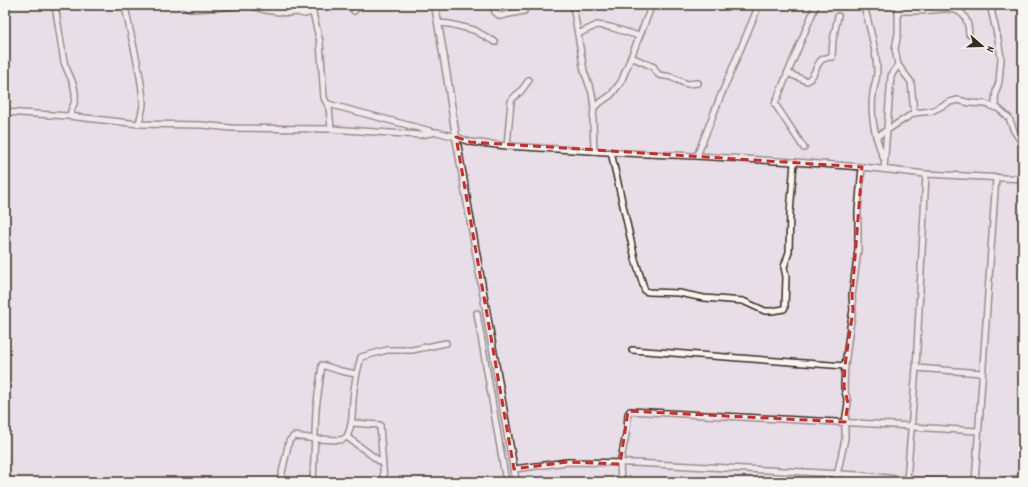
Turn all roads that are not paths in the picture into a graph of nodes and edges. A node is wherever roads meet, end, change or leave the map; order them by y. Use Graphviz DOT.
graph roads {
  1 [pos="55,5"];
  2 [pos="126,5"];
  3 [pos="184,5"];
  4 [pos="242,5"];
  5 [pos="249,5"];
  6 [pos="311,5"];
  7 [pos="361,5"];
  8 [pos="435,5"];
  9 [pos="493,5"];
  10 [pos="573,5"];
  11 [pos="652,5"];
  12 [pos="759,5"];
  13 [pos="816,5"];
  14 [pos="864,5"];
  15 [pos="898,5"];
  16 [pos="990,5"];
  17 [pos="524,10"];
  18 [pos="354,11"];
  19 [pos="898,11"];
  20 [pos="313,12"];
  21 [pos="838,16"];
  22 [pos="438,24"];
  23 [pos="578,34"];
  24 [pos="969,34"];
  25 [pos="639,36"];
  26 [pos="495,42"];
  27 [pos="631,57"];
  28 [pos="898,65"];
  29 [pos="787,73"];
  30 [pos="529,80"];
  31 [pos="698,83"];
  32 [pos="328,104"];
  33 [pos="594,107"];
  34 [pos="996,107"];
  35 [pos="5,112"];
  36 [pos="914,113"];
  37 [pos="68,116"];
  38 [pos="139,124"];
  39 [pos="331,129"];
  40 [pos="886,130"];
  41 [pos="437,132"];
  42 [pos="456,137"];
  43 [pos="876,137"];
  44 [pos="1023,144"];
  45 [pos="507,146"];
  46 [pos="804,148"];
  47 [pos="594,151"];
  48 [pos="611,152"];
  49 [pos="697,156"];
  50 [pos="884,160"];
  51 [pos="794,162"];
  52 [pos="862,167"];
  53 [pos="884,169"];
  54 [pos="926,174"];
  55 [pos="996,177"];
  56 [pos="1023,179"];
  57 [pos="477,313"];
  58 [pos="446,343"];
  59 [pos="632,350"];
  60 [pos="845,366"];
  61 [pos="916,368"];
  62 [pos="982,373"];
  63 [pos="356,374"];
  64 [pos="845,422"];
  65 [pos="352,424"];
  66 [pos="911,427"];
  67 [pos="978,431"];
  68 [pos="347,437"];
  69 [pos="316,440"];
  70 [pos="382,463"];
  71 [pos="620,464"];
  72 [pos="514,469"];
  73 [pos="837,475"];
  74 [pos="848,476"];
  75 [pos="1023,478"];
  76 [pos="907,480"];
  77 [pos="280,482"];
  78 [pos="313,482"];
  79 [pos="384,482"];
  80 [pos="506,482"];
  81 [pos="516,482"];
  82 [pos="621,482"];
  83 [pos="848,482"];
  84 [pos="957,482"];
  85 [pos="975,482"];
  86 [pos="992,482"];
  1 -- 37 [label="street"];
  2 -- 38 [label="street"];
  3 -- 4 [label="street"];
  5 -- 20 [label="street"];
  6 -- 20 [label="street"];
  7 -- 18 [label="street"];
  8 -- 22 [label="street"];
  9 -- 17 [label="street"];
  10 -- 23 [label="street"];
  11 -- 25 [label="street"];
  12 -- 49 [label="street"];
  13 -- 29 [label="street"];
  14 -- 43 [label="street"];
  15 -- 19 [label="street"];
  16 -- 34 [label="street"];
  19 -- 24 [label="street"];
  19 -- 28 [label="street"];
  20 -- 32 [label="street"];
  21 -- 29 [label="street"];
  22 -- 26 [label="street"];
  22 -- 42 [label="street"];
  23 -- 25 [label="street"];
  23 -- 33 [label="street"];
  25 -- 27 [label="street"];
  27 -- 31 [label="street"];
  27 -- 33 [label="street"];
  28 -- 36 [label="street"];
  28 -- 40 [label="street"];
  29 -- 46 [label="street"];
  30 -- 45 [label="street"];
  32 -- 39 [label="street"];
  32 -- 41 [label="street"];
  33 -- 47 [label="street"];
  34 -- 36 [label="street"];
  34 -- 44 [label="street"];
  35 -- 37 [label="street"];
  36 -- 40 [label="street"];
  37 -- 38 [label="street"];
  38 -- 39 [label="street"];
  39 -- 41 [label="street"];
  40 -- 43 [label="street"];
  40 -- 50 [label="street"];
  41 -- 42 [label="street"];
  42 -- 45 [label="street"];
  42 -- 72 [label="street"];
  43 -- 50 [label="street"];
  45 -- 47 [label="street"];
  47 -- 48 [label="street"];
  48 -- 49 [label="street"];
  48 -- 51 [label="street"];
  49 -- 51 [label="street"];
  50 -- 53 [label="street"];
  51 -- 52 [label="street"];
  52 -- 53 [label="street"];
  52 -- 60 [label="street"];
  53 -- 54 [label="street"];
  54 -- 55 [label="street"];
  54 -- 61 [label="street"];
  55 -- 56 [label="street"];
  55 -- 62 [label="street"];
  57 -- 80 [label="street"];
  58 -- 63 [label="street"];
  59 -- 60 [label="street"];
  60 -- 64 [label="street"];
  61 -- 62 [label="street"];
  61 -- 66 [label="street"];
  62 -- 67 [label="street"];
  63 -- 65 [label="street"];
  63 -- 69 [label="street"];
  64 -- 66 [label="street"];
  64 -- 71 [label="street"];
  64 -- 73 [label="street"];
  65 -- 68 [label="street"];
  65 -- 70 [label="street"];
  66 -- 67 [label="street"];
  66 -- 76 [label="street"];
  67 -- 85 [label="street"];
  68 -- 69 [label="street"];
  68 -- 70 [label="street"];
  69 -- 77 [label="street"];
  69 -- 78 [label="street"];
  70 -- 79 [label="street"];
  71 -- 72 [label="street"];
  71 -- 73 [label="street"];
  71 -- 82 [label="street"];
  72 -- 81 [label="street"];
  73 -- 74 [label="street"];
  74 -- 76 [label="street"];
  74 -- 83 [label="street"];
  75 -- 86 [label="street"];
  76 -- 84 [label="street"];
}
